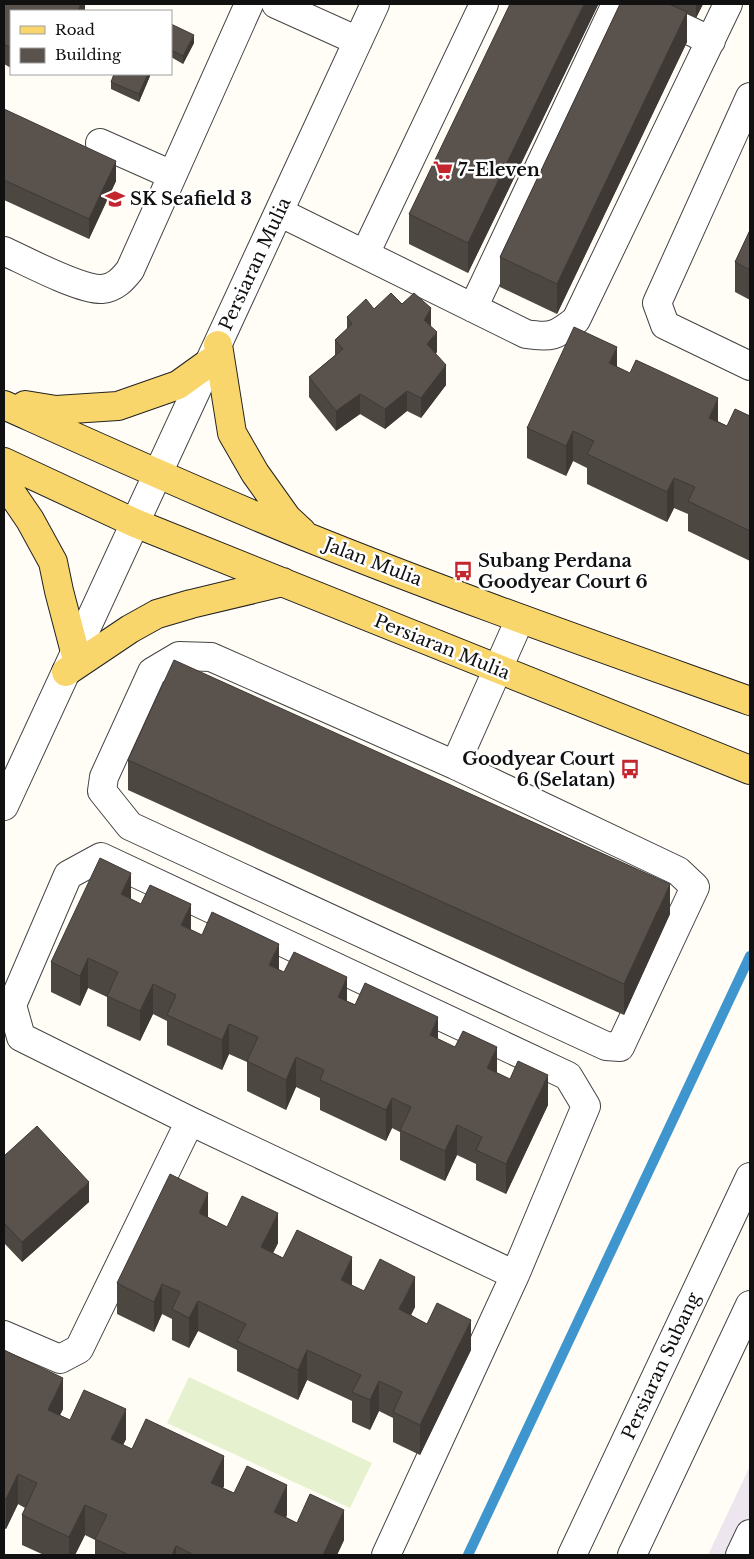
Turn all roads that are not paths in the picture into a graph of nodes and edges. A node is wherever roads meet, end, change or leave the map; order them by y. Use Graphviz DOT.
graph roads {
  1 [pos="249,4"];
  2 [pos="375,4"];
  3 [pos="484,4"];
  4 [pos="616,4"];
  5 [pos="634,4"];
  6 [pos="728,4"];
  7 [pos="284,5"];
  8 [pos="358,41"];
  9 [pos="711,41"];
  10 [pos="748,110"];
  11 [pos="100,143"];
  12 [pos="172,175"];
  13 [pos="279,212"];
  14 [pos="4,251"];
  15 [pos="365,254"];
  16 [pos="473,308"];
  17 [pos="214,353"];
  18 [pos="750,366"];
  19 [pos="4,401"];
  20 [pos="4,405"];
  21 [pos="4,462"];
  22 [pos="158,474"];
  23 [pos="4,482"];
  24 [pos="135,523"];
  25 [pos="308,537"];
  26 [pos="283,582"];
  27 [pos="520,619"];
  28 [pos="71,662"];
  29 [pos="497,669"];
  30 [pos="750,701"];
  31 [pos="455,765"];
  32 [pos="750,770"];
  33 [pos="4,806"];
  34 [pos="190,1121"];
  35 [pos="750,1177"];
  36 [pos="515,1275"];
  37 [pos="750,1305"];
  38 [pos="4,1335"];
  39 [pos="750,1534"];
  40 [pos="386,1555"];
  41 [pos="572,1555"];
  42 [pos="632,1555"];
  43 [pos="740,1555"];
  1 -- 12 [label="street"];
  2 -- 8 [label="street, Persiaran Mulia"];
  3 -- 15 [label="street"];
  4 -- 16 [label="street"];
  5 -- 9 [label="street"];
  6 -- 9 [label="street"];
  7 -- 8 [label="street"];
  8 -- 13 [label="street, Persiaran Mulia"];
  9 -- 16 [label="street"];
  10 -- 18 [label="street"];
  11 -- 12 [label="street"];
  12 -- 14 [label="street"];
  13 -- 15 [label="street"];
  13 -- 17 [label="street, Persiaran Mulia"];
  15 -- 16 [label="street"];
  17 -- 19 [label="main road"];
  17 -- 22 [label="street, Persiaran Mulia"];
  17 -- 25 [label="main road"];
  20 -- 22 [label="main road, Jalan Mulia"];
  21 -- 24 [label="main road, Persiaran Mulia"];
  22 -- 24 [label="street, Persiaran Mulia"];
  22 -- 25 [label="main road, Jalan Mulia"];
  23 -- 28 [label="main road"];
  24 -- 26 [label="main road, Persiaran Mulia"];
  24 -- 28 [label="street, Persiaran Mulia"];
  25 -- 27 [label="main road, Jalan Mulia"];
  26 -- 28 [label="main road"];
  26 -- 29 [label="main road, Persiaran Mulia"];
  27 -- 29 [label="street"];
  27 -- 30 [label="main road, Jalan Mulia"];
  28 -- 33 [label="street, Persiaran Mulia"];
  29 -- 31 [label="street"];
  29 -- 32 [label="main road, Persiaran Mulia"];
  31 -- 31 [label="street"];
  34 -- 36 [label="street"];
  34 -- 36 [label="street"];
  34 -- 38 [label="street"];
  35 -- 41 [label="street, Persiaran Subang"];
  36 -- 40 [label="street"];
  37 -- 42 [label="street"];
  39 -- 43 [label="street"];
}
